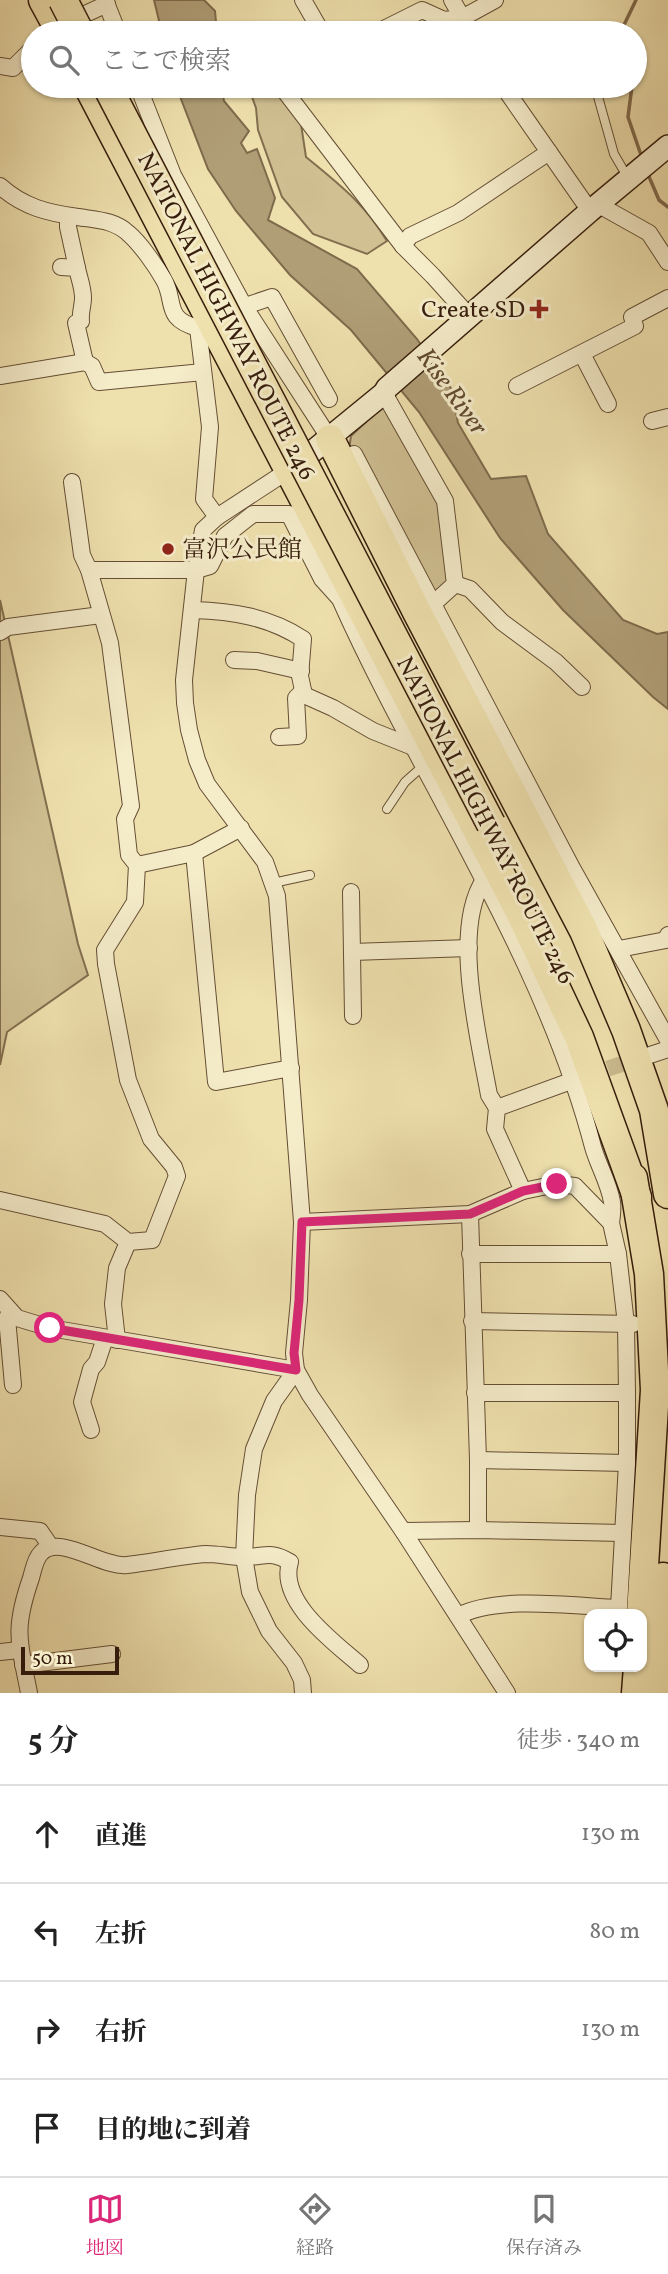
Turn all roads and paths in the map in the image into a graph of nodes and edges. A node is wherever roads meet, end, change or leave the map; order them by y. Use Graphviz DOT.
graph roads {
  1 [pos="32,0"];
  2 [pos="43,0"];
  3 [pos="303,0"];
  4 [pos="452,0"];
  5 [pos="495,0"];
  6 [pos="98,1"];
  7 [pos="417,5"];
  8 [pos="462,18"];
  9 [pos="54,21"];
  10 [pos="56,21"];
  11 [pos="69,21"];
  12 [pos="99,21"];
  13 [pos="110,21"];
  14 [pos="315,21"];
  15 [pos="394,21"];
  16 [pos="464,21"];
  17 [pos="21,60"];
  18 [pos="0,66"];
  19 [pos="94,98"];
  20 [pos="113,98"];
  21 [pos="134,98"];
  22 [pos="143,98"];
  23 [pos="290,98"];
  24 [pos="511,98"];
  25 [pos="598,98"];
  26 [pos="549,152"];
  27 [pos="647,164"];
  28 [pos="4,195"];
  29 [pos="594,208"];
  30 [pos="68,216"];
  31 [pos="403,246"];
  32 [pos="668,262"];
  33 [pos="668,299"];
  34 [pos="244,306"];
  35 [pos="466,318"];
  36 [pos="204,323"];
  37 [pos="582,354"];
  38 [pos="85,362"];
  39 [pos="203,372"];
  40 [pos="0,376"];
  41 [pos="517,386"];
  42 [pos="386,390"];
  43 [pos="329,399"];
  44 [pos="608,404"];
  45 [pos="330,439"];
  46 [pos="355,454"];
  47 [pos="289,470"];
  48 [pos="72,482"];
  49 [pos="217,517"];
  50 [pos="89,570"];
  51 [pos="196,570"];
  52 [pos="455,583"];
  53 [pos="425,608"];
  54 [pos="193,610"];
  55 [pos="101,615"];
  56 [pos="0,632"];
  57 [pos="234,660"];
  58 [pos="301,671"];
  59 [pos="582,687"];
  60 [pos="303,691"];
  61 [pos="279,737"];
  62 [pos="413,747"];
  63 [pos="423,766"];
  64 [pos="387,809"];
  65 [pos="499,820"];
  66 [pos="241,828"];
  67 [pos="194,853"];
  68 [pos="137,865"];
  69 [pos="310,875"];
  70 [pos="484,880"];
  71 [pos="273,884"];
  72 [pos="351,892"];
  73 [pos="668,935"];
  74 [pos="469,948"];
  75 [pos="619,948"];
  76 [pos="352,952"];
  77 [pos="353,1016"];
  78 [pos="668,1040"];
  79 [pos="668,1049"];
  80 [pos="644,1057"];
  81 [pos="291,1068"];
  82 [pos="578,1079"];
  83 [pos="498,1108"];
  84 [pos="523,1191"];
  85 [pos="668,1194"];
  86 [pos="637,1197"];
  87 [pos="0,1200"];
  88 [pos="470,1214"];
  89 [pos="302,1222"];
  90 [pos="611,1223"];
  91 [pos="128,1242"];
  92 [pos="470,1254"];
  93 [pos="618,1254"];
  94 [pos="668,1277"];
  95 [pos="5,1305"];
  96 [pos="472,1321"];
  97 [pos="629,1324"];
  98 [pos="111,1339"];
  99 [pos="296,1370"];
  100 [pos="13,1385"];
  101 [pos="475,1393"];
  102 [pos="627,1393"];
  103 [pos="91,1430"];
  104 [pos="478,1460"];
  105 [pos="627,1463"];
  106 [pos="668,1464"];
  107 [pos="0,1527"];
  108 [pos="478,1530"];
  109 [pos="403,1531"];
  110 [pos="623,1533"];
  111 [pos="51,1547"];
  112 [pos="244,1557"];
  113 [pos="641,1609"];
  114 [pos="458,1616"];
  115 [pos="0,1651"];
  116 [pos="112,1654"];
  117 [pos="21,1657"];
  118 [pos="360,1665"];
  119 [pos="655,1675"];
  120 [pos="29,1693"];
  121 [pos="303,1693"];
  122 [pos="507,1693"];
  123 [pos="636,1693"];
  1 -- 9 [label="street"];
  2 -- 10 [label="highway"];
  3 -- 14 [label="street"];
  4 -- 8 [label="street"];
  5 -- 8 [label="street"];
  6 -- 11 [label="street"];
  6 -- 12 [label="highway"];
  6 -- 13 [label="street"];
  7 -- 8 [label="street"];
  7 -- 15 [label="street"];
  8 -- 16 [label="street"];
  17 -- 18 [label="street"];
  19 -- 36 [label="highway"];
  20 -- 65 [label="highway, NATIONAL HIGHWAY ROUTE 246, bridge"];
  21 -- 65 [label="highway, NATIONAL HIGHWAY ROUTE 246"];
  22 -- 34 [label="street"];
  23 -- 31 [label="street"];
  24 -- 26 [label="street"];
  25 -- 27 [label="lane"];
  26 -- 29 [label="street"];
  26 -- 31 [label="street"];
  27 -- 29 [label="street"];
  28 -- 30 [label="street"];
  29 -- 32 [label="street"];
  29 -- 35 [label="street"];
  30 -- 36 [label="street"];
  30 -- 38 [label="street"];
  31 -- 35 [label="street"];
  33 -- 37 [label="street"];
  34 -- 36 [label="street"];
  34 -- 43 [label="street"];
  34 -- 45 [label="street"];
  35 -- 42 [label="street"];
  36 -- 39 [label="street"];
  36 -- 47 [label="highway"];
  37 -- 41 [label="street"];
  37 -- 44 [label="street"];
  38 -- 39 [label="street"];
  38 -- 40 [label="street"];
  39 -- 49 [label="street"];
  42 -- 45 [label="street"];
  42 -- 52 [label="street"];
  45 -- 47 [label="street"];
  45 -- 53 [label="highway"];
  46 -- 53 [label="street"];
  47 -- 49 [label="street"];
  47 -- 86 [label="highway"];
  48 -- 50 [label="street"];
  49 -- 51 [label="street"];
  50 -- 51 [label="street"];
  50 -- 55 [label="street"];
  51 -- 54 [label="street"];
  51 -- 62 [label="street"];
  52 -- 53 [label="street"];
  52 -- 59 [label="street"];
  53 -- 75 [label="street"];
  53 -- 85 [label="highway"];
  54 -- 58 [label="street"];
  54 -- 66 [label="street"];
  55 -- 56 [label="street"];
  55 -- 68 [label="street"];
  57 -- 58 [label="street"];
  58 -- 60 [label="street"];
  60 -- 61 [label="street"];
  60 -- 62 [label="street"];
  62 -- 63 [label="street"];
  63 -- 64 [label="lane"];
  63 -- 70 [label="street"];
  65 -- 86 [label="highway, NATIONAL HIGHWAY ROUTE 246"];
  65 -- 94 [label="highway, NATIONAL HIGHWAY ROUTE 246"];
  66 -- 67 [label="street"];
  66 -- 71 [label="street"];
  67 -- 68 [label="street"];
  67 -- 81 [label="street"];
  68 -- 91 [label="street"];
  69 -- 71 [label="lane"];
  70 -- 74 [label="street"];
  70 -- 82 [label="street"];
  71 -- 81 [label="street"];
  72 -- 76 [label="street"];
  73 -- 75 [label="street"];
  74 -- 76 [label="street"];
  74 -- 83 [label="street"];
  75 -- 78 [label="street"];
  76 -- 77 [label="street"];
  79 -- 80 [label="street"];
  81 -- 89 [label="street"];
  82 -- 83 [label="street"];
  82 -- 90 [label="street"];
  83 -- 84 [label="street"];
  84 -- 88 [label="street"];
  84 -- 90 [label="street"];
  86 -- 113 [label="highway, NATIONAL HIGHWAY ROUTE 246"];
  87 -- 91 [label="street"];
  88 -- 89 [label="street"];
  88 -- 92 [label="street"];
  89 -- 99 [label="street"];
  90 -- 93 [label="street"];
  91 -- 98 [label="street"];
  92 -- 93 [label="street"];
  92 -- 96 [label="street"];
  93 -- 97 [label="street"];
  95 -- 98 [label="street"];
  95 -- 100 [label="street"];
  96 -- 97 [label="street"];
  96 -- 101 [label="street"];
  97 -- 102 [label="street"];
  98 -- 99 [label="street"];
  98 -- 103 [label="street"];
  99 -- 109 [label="street"];
  99 -- 112 [label="street"];
  101 -- 102 [label="street"];
  101 -- 104 [label="street"];
  102 -- 105 [label="street"];
  104 -- 105 [label="street"];
  104 -- 108 [label="street"];
  105 -- 110 [label="street"];
  106 -- 119 [label="highway"];
  107 -- 111 [label="street"];
  108 -- 109 [label="street"];
  108 -- 110 [label="street"];
  109 -- 114 [label="street"];
  110 -- 114 [label="street"];
  111 -- 112 [label="street"];
  111 -- 117 [label="street"];
  112 -- 118 [label="street"];
  112 -- 121 [label="street"];
  114 -- 122 [label="street"];
  115 -- 117 [label="street"];
  116 -- 117 [label="street"];
  117 -- 120 [label="street"];
  119 -- 123 [label="highway"];
}
